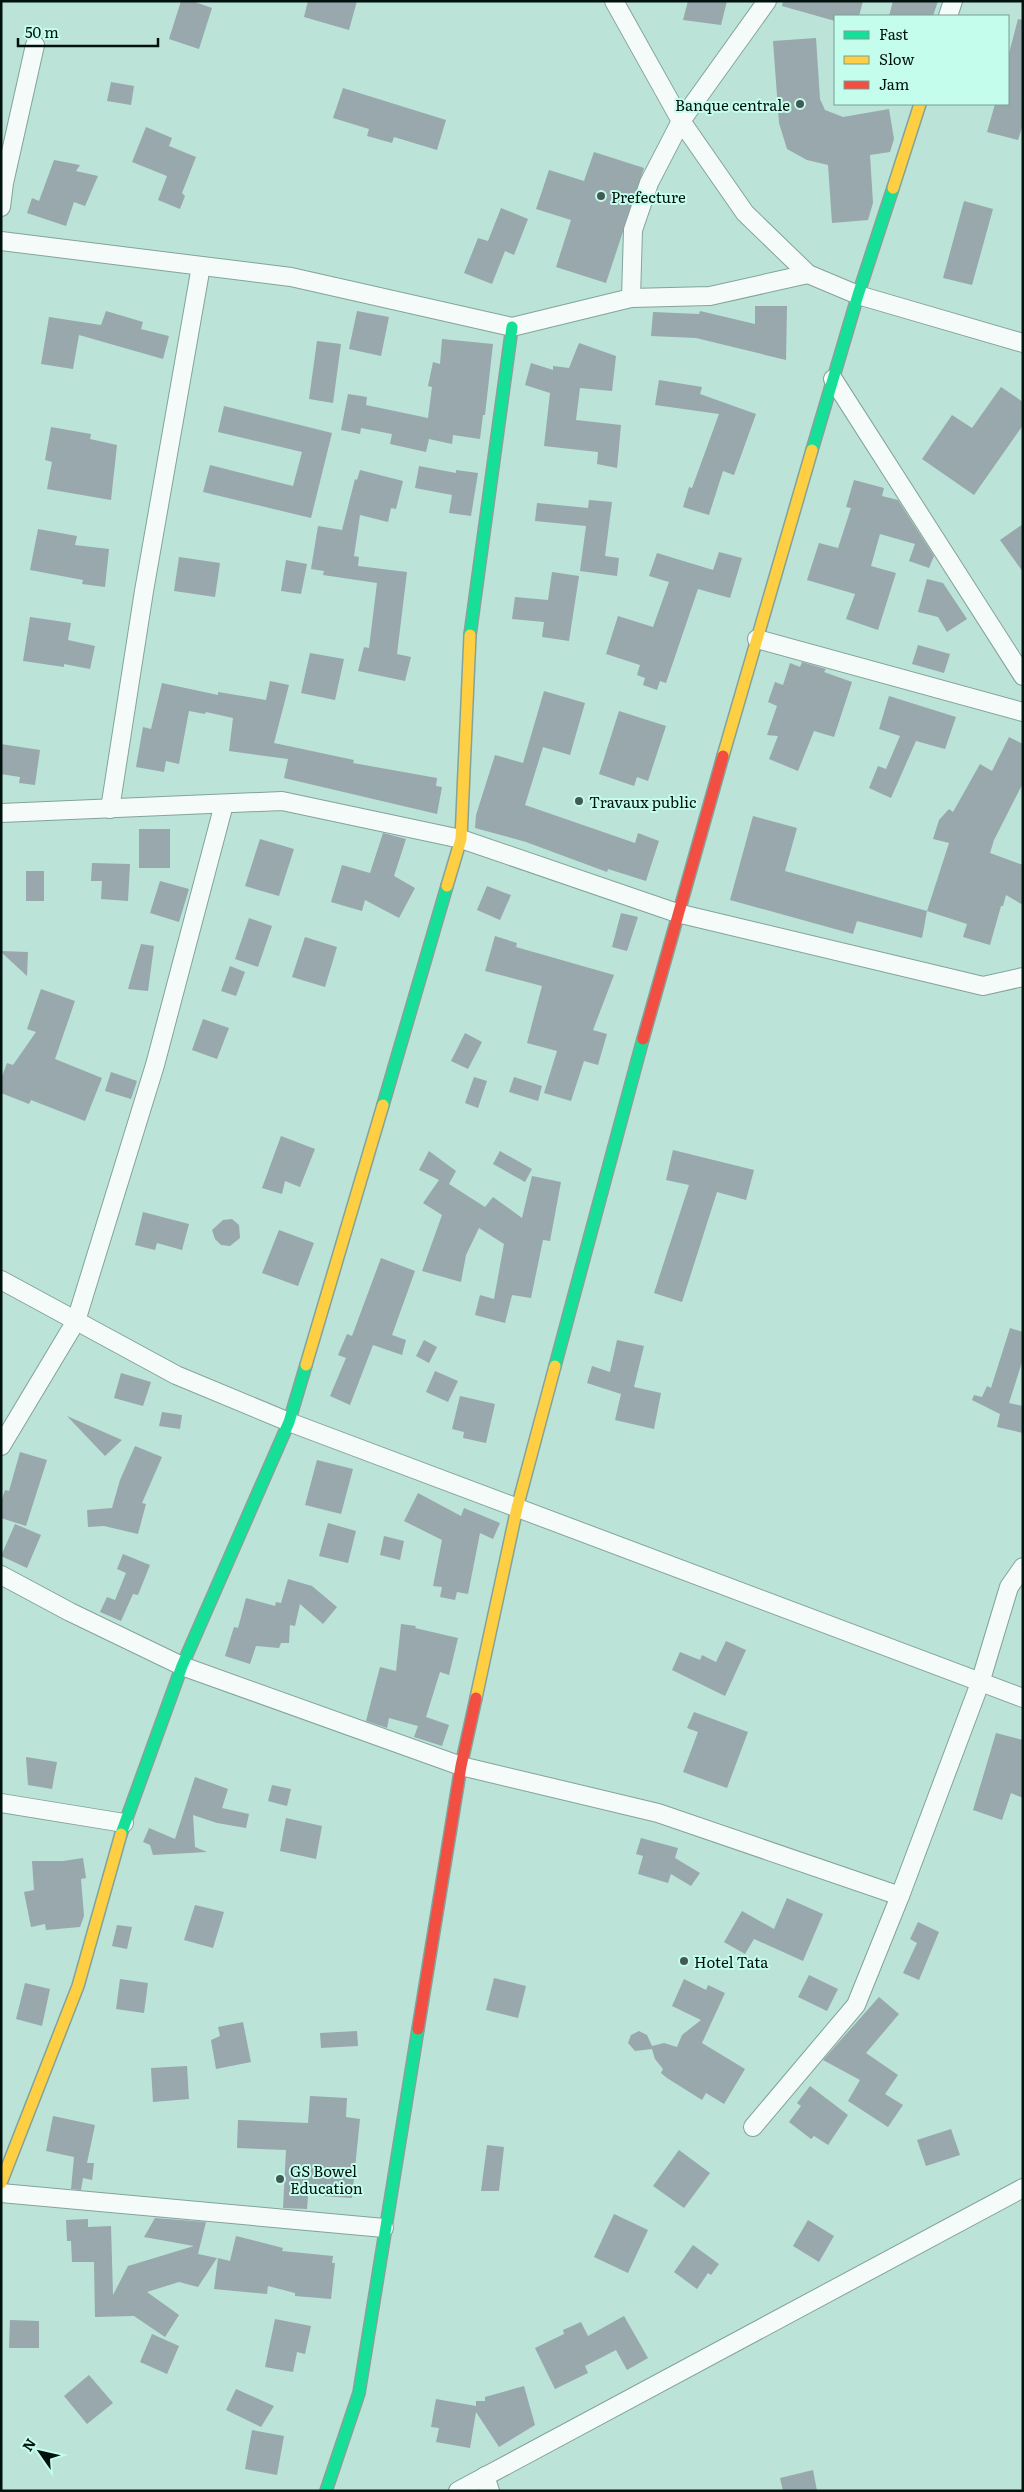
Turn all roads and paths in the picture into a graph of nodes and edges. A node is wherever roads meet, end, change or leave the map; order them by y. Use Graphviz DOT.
graph roads {
  1 [pos="614,1"];
  2 [pos="767,1"];
  3 [pos="953,1"];
  4 [pos="948,15"];
  5 [pos="35,45"];
  6 [pos="920,105"];
  7 [pos="681,121"];
  8 [pos="1,207"];
  9 [pos="1,241"];
  10 [pos="201,266"];
  11 [pos="808,274"];
  12 [pos="858,295"];
  13 [pos="631,298"];
  14 [pos="512,327"];
  15 [pos="1023,343"];
  16 [pos="833,379"];
  17 [pos="757,639"];
  18 [pos="1023,676"];
  19 [pos="1023,712"];
  20 [pos="224,804"];
  21 [pos="110,808"];
  22 [pos="1,813"];
  23 [pos="460,840"];
  24 [pos="677,913"];
  25 [pos="1023,977"];
  26 [pos="1,1280"];
  27 [pos="76,1321"];
  28 [pos="289,1422"];
  29 [pos="1,1446"];
  30 [pos="518,1508"];
  31 [pos="1023,1567"];
  32 [pos="1,1574"];
  33 [pos="182,1666"];
  34 [pos="980,1683"];
  35 [pos="1023,1698"];
  36 [pos="461,1766"];
  37 [pos="1,1803"];
  38 [pos="124,1823"];
  39 [pos="900,1896"];
  40 [pos="753,2127"];
  41 [pos="1,2184"];
  42 [pos="1023,2188"];
  43 [pos="1,2193"];
  44 [pos="384,2228"];
  45 [pos="488,2483"];
  46 [pos="326,2491"];
  47 [pos="458,2491"];
  1 -- 7 [label="street"];
  2 -- 7 [label="street"];
  3 -- 4 [label="street"];
  5 -- 8 [label="street"];
  6 -- 12 [label="street"];
  7 -- 11 [label="street"];
  7 -- 13 [label="street"];
  9 -- 10 [label="street"];
  10 -- 14 [label="street"];
  10 -- 21 [label="street"];
  11 -- 12 [label="street"];
  11 -- 13 [label="street"];
  12 -- 15 [label="street"];
  12 -- 16 [label="street"];
  13 -- 14 [label="street"];
  14 -- 23 [label="street"];
  16 -- 17 [label="street"];
  16 -- 18 [label="street"];
  17 -- 19 [label="street"];
  17 -- 24 [label="street"];
  20 -- 21 [label="street"];
  20 -- 23 [label="street"];
  20 -- 27 [label="street"];
  21 -- 22 [label="street"];
  23 -- 24 [label="street"];
  23 -- 28 [label="street"];
  24 -- 25 [label="street"];
  24 -- 30 [label="street"];
  26 -- 27 [label="street"];
  27 -- 28 [label="street"];
  27 -- 29 [label="street"];
  28 -- 30 [label="street"];
  28 -- 33 [label="street"];
  30 -- 34 [label="street"];
  30 -- 36 [label="street"];
  31 -- 34 [label="street"];
  32 -- 33 [label="street"];
  33 -- 36 [label="street"];
  33 -- 38 [label="street"];
  34 -- 35 [label="street"];
  34 -- 39 [label="street"];
  36 -- 39 [label="street"];
  36 -- 44 [label="street"];
  37 -- 38 [label="street"];
  38 -- 41 [label="street"];
  39 -- 40 [label="street"];
  42 -- 45 [label="street"];
  43 -- 44 [label="street"];
  44 -- 46 [label="street"];
  45 -- 47 [label="street"];
}
